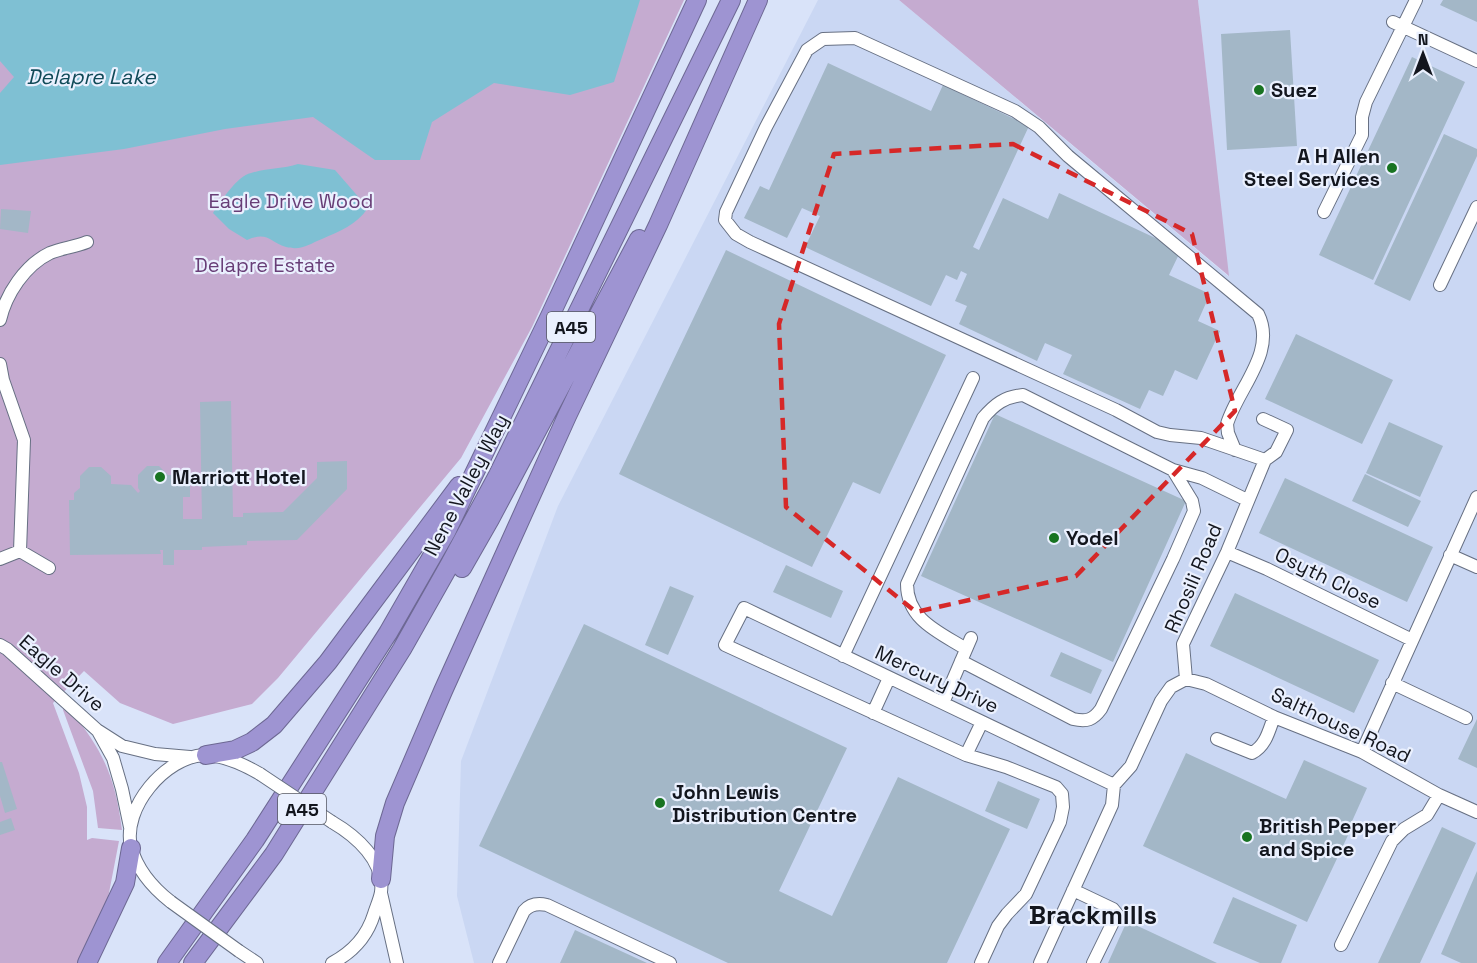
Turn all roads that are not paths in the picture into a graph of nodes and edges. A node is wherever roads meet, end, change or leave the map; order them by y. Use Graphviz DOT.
graph roads {
  1 [pos="697,0"];
  2 [pos="731,0"];
  3 [pos="759,0"];
  4 [pos="1416,0"];
  5 [pos="1398,24"];
  6 [pos="1477,61"];
  7 [pos="710,108"];
  8 [pos="1477,207"];
  9 [pos="1324,212"];
  10 [pos="87,242"];
  11 [pos="1440,285"];
  12 [pos="0,320"];
  13 [pos="0,364"];
  14 [pos="973,378"];
  15 [pos="1263,419"];
  16 [pos="1235,450"];
  17 [pos="482,456"];
  18 [pos="1264,460"];
  19 [pos="1173,470"];
  20 [pos="1477,497"];
  21 [pos="1247,500"];
  22 [pos="20,551"];
  23 [pos="1227,552"];
  24 [pos="1450,555"];
  25 [pos="0,559"];
  26 [pos="1477,567"];
  27 [pos="49,568"];
  28 [pos="1412,640"];
  29 [pos="0,645"];
  30 [pos="402,649"];
  31 [pos="843,656"];
  32 [pos="961,661"];
  33 [pos="889,678"];
  34 [pos="1186,680"];
  35 [pos="1392,683"];
  36 [pos="943,703"];
  37 [pos="873,713"];
  38 [pos="1274,717"];
  39 [pos="1466,718"];
  40 [pos="982,722"];
  41 [pos="97,730"];
  42 [pos="1217,739"];
  43 [pos="1362,752"];
  44 [pos="966,755"];
  45 [pos="199,756"];
  46 [pos="1114,785"];
  47 [pos="1439,795"];
  48 [pos="1477,812"];
  49 [pos="130,829"];
  50 [pos="131,848"];
  51 [pos="381,886"];
  52 [pos="1073,890"];
  53 [pos="1341,945"];
  54 [pos="87,963"];
  55 [pos="167,963"];
  56 [pos="193,963"];
  57 [pos="257,963"];
  58 [pos="332,963"];
  59 [pos="397,963"];
  60 [pos="499,963"];
  61 [pos="670,963"];
  62 [pos="981,963"];
  63 [pos="1040,963"];
  64 [pos="1093,963"];
  1 -- 17 [label="highway, Nene Valley Way / A45"];
  2 -- 30 [label="highway, Nene Valley Way / A45"];
  3 -- 7 [label="highway"];
  4 -- 5 [label="street"];
  5 -- 6 [label="street"];
  5 -- 9 [label="street"];
  7 -- 30 [label="highway"];
  7 -- 51 [label="highway"];
  8 -- 11 [label="street"];
  10 -- 12 [label="street"];
  13 -- 22 [label="street"];
  14 -- 31 [label="street"];
  15 -- 18 [label="street, Rhosili Road"];
  16 -- 16 [label="street"];
  16 -- 18 [label="street"];
  17 -- 45 [label="highway"];
  17 -- 55 [label="highway, Nene Valley Way / A45"];
  18 -- 21 [label="street, Rhosili Road"];
  19 -- 21 [label="street"];
  19 -- 32 [label="street"];
  19 -- 32 [label="street"];
  20 -- 24 [label="street"];
  21 -- 23 [label="street, Rhosili Road"];
  22 -- 25 [label="street"];
  22 -- 27 [label="street"];
  23 -- 28 [label="street, Osyth Close"];
  23 -- 34 [label="street, Rhosili Road"];
  24 -- 26 [label="street"];
  24 -- 28 [label="street"];
  28 -- 35 [label="street"];
  29 -- 41 [label="street, Eagle Drive"];
  30 -- 56 [label="highway, Nene Valley Way / A45"];
  31 -- 33 [label="street, Mercury Drive"];
  31 -- 37 [label="street, Mercury Drive"];
  32 -- 36 [label="street"];
  33 -- 36 [label="street, Mercury Drive"];
  33 -- 37 [label="street"];
  34 -- 38 [label="street, Salthouse Road"];
  34 -- 46 [label="street"];
  35 -- 39 [label="street"];
  35 -- 43 [label="street"];
  36 -- 40 [label="street, Mercury Drive"];
  37 -- 44 [label="street"];
  38 -- 42 [label="street"];
  38 -- 43 [label="street, Salthouse Road"];
  40 -- 44 [label="street"];
  40 -- 46 [label="street, Mercury Drive"];
  41 -- 45 [label="street, Eagle Drive"];
  41 -- 49 [label="street, Eagle Drive"];
  43 -- 47 [label="street, Salthouse Road"];
  44 -- 62 [label="street"];
  45 -- 49 [label="street"];
  45 -- 51 [label="street, Eagle Drive, bridge"];
  46 -- 52 [label="street"];
  47 -- 48 [label="street, Salthouse Road"];
  47 -- 53 [label="street"];
  49 -- 50 [label="street, Eagle Drive"];
  50 -- 54 [label="highway"];
  50 -- 57 [label="street, bridge"];
  51 -- 58 [label="street"];
  51 -- 59 [label="street, Eagle Drive"];
  52 -- 63 [label="street"];
  52 -- 64 [label="street"];
  60 -- 61 [label="street"];
}
